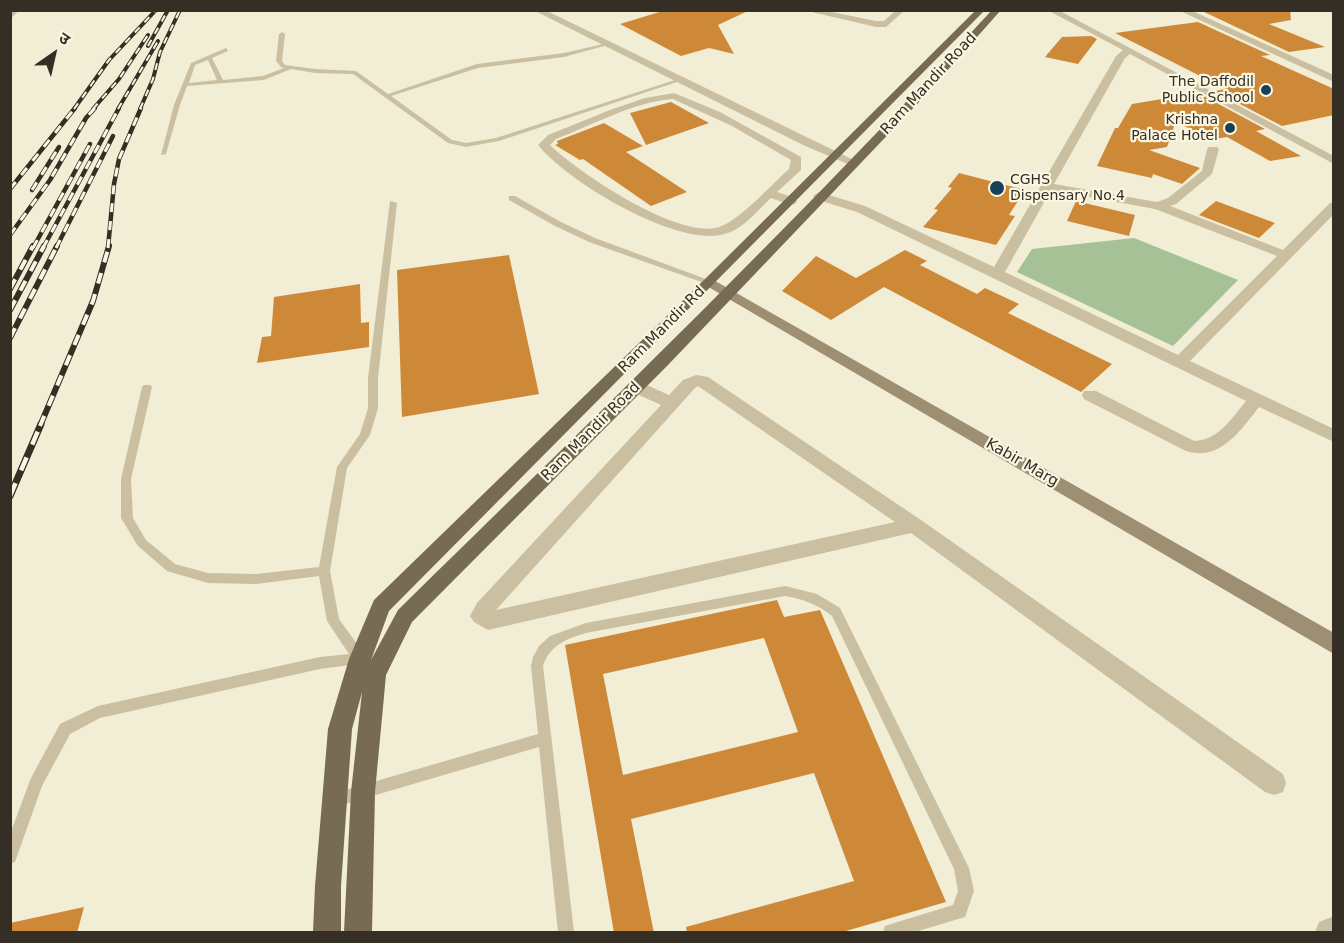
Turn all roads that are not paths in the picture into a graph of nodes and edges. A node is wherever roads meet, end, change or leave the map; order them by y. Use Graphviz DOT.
graph roads {
  1 [pos="16,10"];
  2 [pos="537,10"];
  3 [pos="807,10"];
  4 [pos="901,10"];
  5 [pos="981,10"];
  6 [pos="998,10"];
  7 [pos="1051,10"];
  8 [pos="1182,10"];
  9 [pos="10,17"];
  10 [pos="282,34"];
  11 [pos="606,44"];
  12 [pos="226,50"];
  13 [pos="1129,50"];
  14 [pos="209,57"];
  15 [pos="290,68"];
  16 [pos="1334,79"];
  17 [pos="680,80"];
  18 [pos="221,82"];
  19 [pos="184,85"];
  20 [pos="387,96"];
  21 [pos="1213,149"];
  22 [pos="163,154"];
  23 [pos="836,157"];
  24 [pos="1334,160"];
  25 [pos="854,163"];
  26 [pos="1048,186"];
  27 [pos="769,193"];
  28 [pos="819,196"];
  29 [pos="512,198"];
  30 [pos="791,201"];
  31 [pos="393,203"];
  32 [pos="1158,206"];
  33 [pos="1334,206"];
  34 [pos="1285,255"];
  35 [pos="997,274"];
  36 [pos="710,282"];
  37 [pos="728,292"];
  38 [pos="1180,362"];
  39 [pos="614,377"];
  40 [pos="147,387"];
  41 [pos="636,387"];
  42 [pos="1090,395"];
  43 [pos="1257,399"];
  44 [pos="672,403"];
  45 [pos="1334,436"];
  46 [pos="914,525"];
  47 [pos="324,571"];
  48 [pos="1334,645"];
  49 [pos="360,659"];
  50 [pos="545,739"];
  51 [pos="1274,783"];
  52 [pos="363,792"];
  53 [pos="335,800"];
  54 [pos="10,857"];
  55 [pos="1334,930"];
  56 [pos="327,933"];
  57 [pos="358,933"];
  58 [pos="566,933"];
  59 [pos="891,933"];
  60 [pos="1329,933"];
  1 -- 9 [label="street"];
  2 -- 11 [label="street"];
  3 -- 4 [label="street"];
  5 -- 23 [label="main road, Ram Mandir Rd"];
  6 -- 25 [label="main road, Ram Mandir Road"];
  7 -- 13 [label="street"];
  8 -- 16 [label="street"];
  10 -- 15 [label="lane"];
  11 -- 17 [label="street"];
  11 -- 20 [label="lane"];
  12 -- 14 [label="lane"];
  13 -- 24 [label="street"];
  13 -- 26 [label="street"];
  14 -- 18 [label="lane"];
  14 -- 19 [label="lane"];
  15 -- 18 [label="lane"];
  15 -- 20 [label="lane"];
  17 -- 20 [label="lane"];
  17 -- 23 [label="street"];
  18 -- 19 [label="lane"];
  19 -- 22 [label="lane"];
  21 -- 32 [label="street"];
  23 -- 25 [label="street"];
  23 -- 30 [label="main road, Ram Mandir Rd"];
  25 -- 28 [label="main road, Ram Mandir Road"];
  26 -- 32 [label="street"];
  26 -- 35 [label="street"];
  27 -- 27 [label="street"];
  27 -- 30 [label="street"];
  28 -- 35 [label="street"];
  28 -- 37 [label="main road, Ram Mandir Road"];
  29 -- 36 [label="lane"];
  30 -- 36 [label="main road, Ram Mandir Rd"];
  31 -- 47 [label="lane"];
  32 -- 34 [label="street"];
  33 -- 34 [label="street"];
  34 -- 38 [label="street"];
  35 -- 38 [label="street"];
  36 -- 37 [label="street, Kabir Marg"];
  36 -- 39 [label="main road, Ram Mandir Rd"];
  37 -- 41 [label="main road, Ram Mandir Road"];
  37 -- 48 [label="street, Kabir Marg"];
  38 -- 43 [label="street"];
  39 -- 41 [label="main road"];
  39 -- 49 [label="main road, Ram Mandir Rd"];
  40 -- 47 [label="lane"];
  41 -- 44 [label="street"];
  41 -- 52 [label="main road, Ram Mandir Road"];
  42 -- 43 [label="street"];
  43 -- 45 [label="street"];
  44 -- 46 [label="street"];
  44 -- 46 [label="street"];
  46 -- 51 [label="street"];
  47 -- 49 [label="lane"];
  49 -- 53 [label="main road, Ram Mandir Rd"];
  49 -- 54 [label="lane"];
  50 -- 52 [label="lane"];
  50 -- 58 [label="lane"];
  50 -- 59 [label="lane"];
  52 -- 53 [label="lane"];
  52 -- 57 [label="main road, Ram Mandir Road"];
  53 -- 56 [label="main road"];
  55 -- 60 [label="street"];
}
